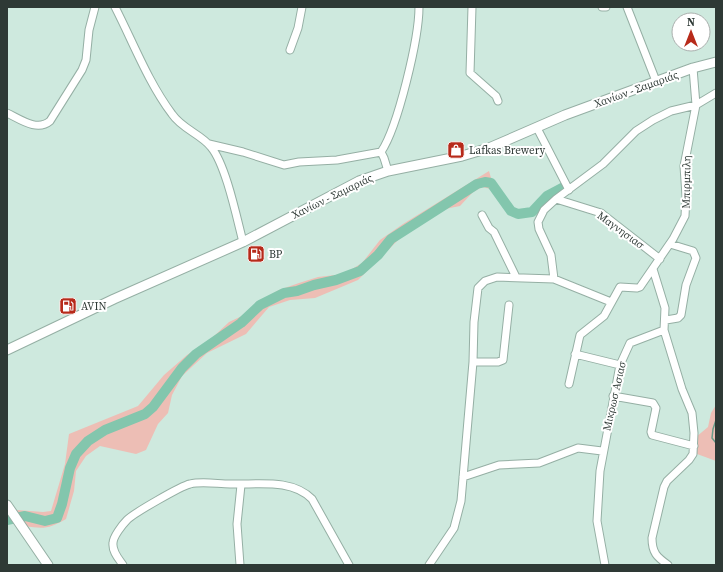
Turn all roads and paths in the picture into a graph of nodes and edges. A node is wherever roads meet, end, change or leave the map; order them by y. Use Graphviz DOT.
graph roads {
  1 [pos="95,7"];
  2 [pos="115,7"];
  3 [pos="302,7"];
  4 [pos="419,7"];
  5 [pos="472,7"];
  6 [pos="602,7"];
  7 [pos="606,7"];
  8 [pos="627,7"];
  9 [pos="290,50"];
  10 [pos="716,62"];
  11 [pos="693,68"];
  12 [pos="656,81"];
  13 [pos="716,93"];
  14 [pos="498,101"];
  15 [pos="696,105"];
  16 [pos="7,113"];
  17 [pos="537,128"];
  18 [pos="209,144"];
  19 [pos="380,152"];
  20 [pos="388,171"];
  21 [pos="570,190"];
  22 [pos="556,199"];
  23 [pos="482,215"];
  24 [pos="243,242"];
  25 [pos="670,244"];
  26 [pos="660,259"];
  27 [pos="653,269"];
  28 [pos="516,277"];
  29 [pos="554,279"];
  30 [pos="611,302"];
  31 [pos="509,305"];
  32 [pos="666,320"];
  33 [pos="664,330"];
  34 [pos="7,350"];
  35 [pos="575,354"];
  36 [pos="473,362"];
  37 [pos="620,365"];
  38 [pos="568,384"];
  39 [pos="613,396"];
  40 [pos="694,446"];
  41 [pos="602,451"];
  42 [pos="463,477"];
  43 [pos="241,485"];
  44 [pos="9,508"];
  45 [pos="48,565"];
  46 [pos="123,565"];
  47 [pos="240,565"];
  48 [pos="349,565"];
  49 [pos="429,565"];
  50 [pos="605,565"];
  51 [pos="668,565"];
  1 -- 16 [label="street"];
  2 -- 18 [label="street"];
  3 -- 9 [label="street"];
  4 -- 19 [label="street"];
  5 -- 14 [label="street"];
  6 -- 7 [label="street"];
  8 -- 12 [label="street"];
  10 -- 11 [label="main road, Χανίων - Σαμαριάς"];
  11 -- 12 [label="main road, Χανίων - Σαμαριάς"];
  11 -- 15 [label="street, Μπιρμπιλη"];
  12 -- 17 [label="main road, Χανίων - Σαμαριάς"];
  13 -- 15 [label="street"];
  15 -- 21 [label="street"];
  15 -- 25 [label="street, Μπιρμπιλη"];
  17 -- 20 [label="main road, Χανίων - Σαμαριάς"];
  17 -- 21 [label="street"];
  18 -- 19 [label="street"];
  18 -- 24 [label="street"];
  19 -- 20 [label="street"];
  20 -- 24 [label="main road, Χανίων - Σαμαριάς"];
  21 -- 22 [label="street"];
  22 -- 26 [label="street, Μαγνησιασ"];
  22 -- 29 [label="street"];
  23 -- 28 [label="street"];
  24 -- 34 [label="main road, Χανίων - Σαμαριάς"];
  25 -- 26 [label="street, Μπιρμπιλη"];
  25 -- 32 [label="street"];
  26 -- 27 [label="street, Μπιρμπιλη"];
  27 -- 30 [label="street, Μπιρμπιλη"];
  27 -- 32 [label="street"];
  28 -- 29 [label="street"];
  28 -- 36 [label="street"];
  29 -- 30 [label="street"];
  30 -- 35 [label="street"];
  31 -- 36 [label="street"];
  32 -- 33 [label="street"];
  33 -- 37 [label="street, Μικρωσ Ασιασ"];
  33 -- 40 [label="street"];
  35 -- 37 [label="street"];
  35 -- 38 [label="street"];
  36 -- 42 [label="street"];
  37 -- 39 [label="street, Μικρωσ Ασιασ"];
  39 -- 40 [label="street"];
  39 -- 41 [label="street, Μικρωσ Ασιασ"];
  40 -- 51 [label="street"];
  41 -- 42 [label="street"];
  41 -- 50 [label="street, Μικρωσ Ασιασ"];
  42 -- 49 [label="street"];
  43 -- 46 [label="street"];
  43 -- 47 [label="street"];
  43 -- 48 [label="street"];
  44 -- 45 [label="main road"];
}
